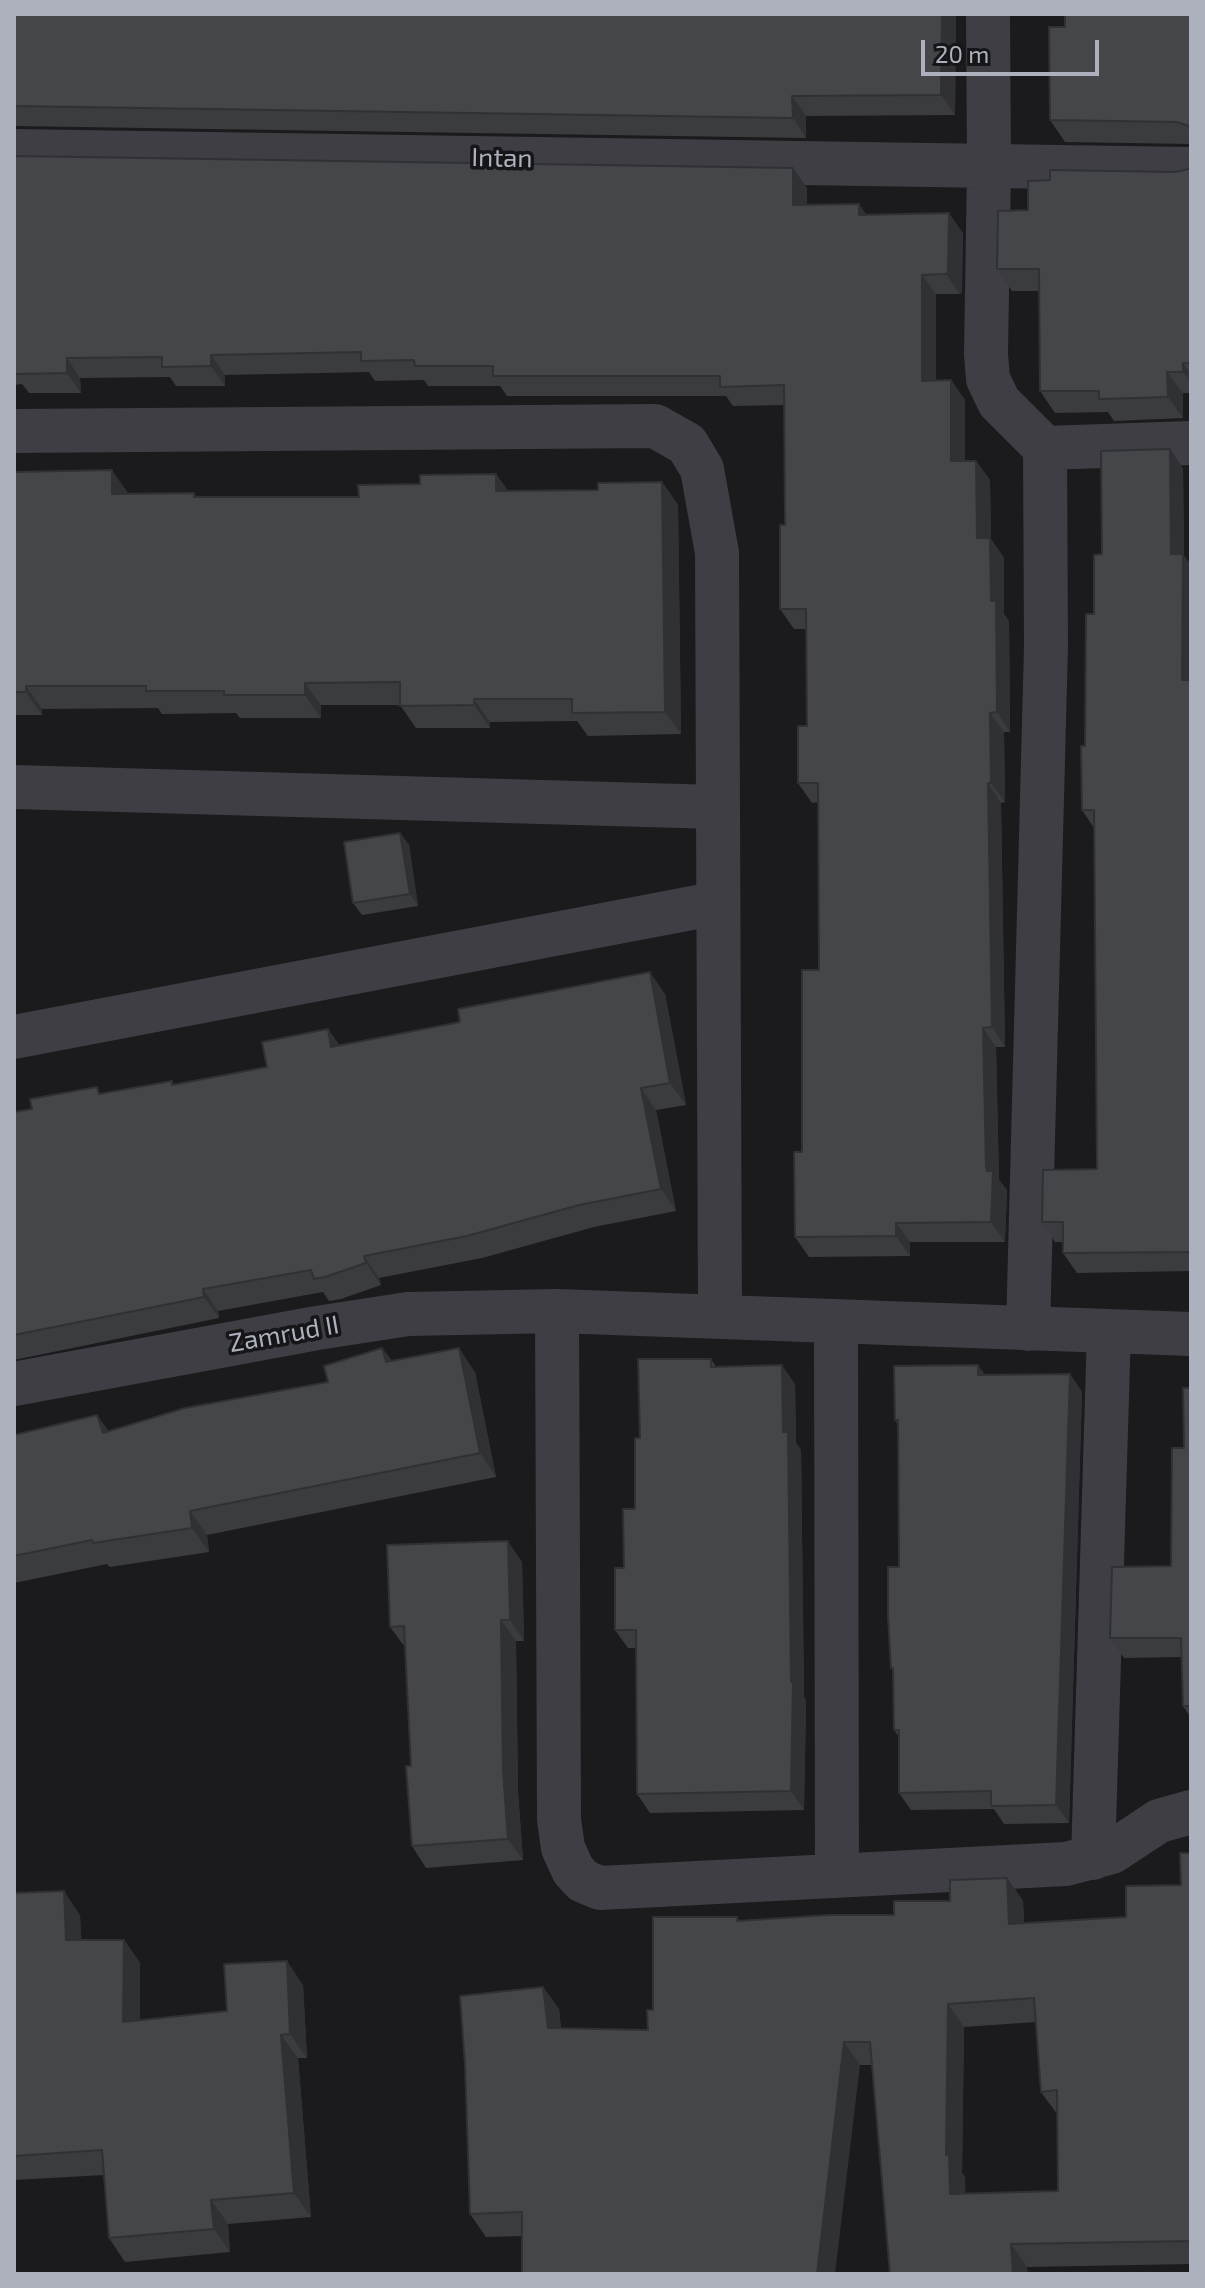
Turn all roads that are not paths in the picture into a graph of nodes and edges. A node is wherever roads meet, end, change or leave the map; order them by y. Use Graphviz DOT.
graph roads {
  1 [pos="988,14"];
  2 [pos="14,151"];
  3 [pos="989,166"];
  4 [pos="1191,169"];
  5 [pos="14,431"];
  6 [pos="1191,443"];
  7 [pos="1045,448"];
  8 [pos="14,787"];
  9 [pos="717,807"];
  10 [pos="718,903"];
  11 [pos="14,1037"];
  12 [pos="557,1311"];
  13 [pos="720,1316"];
  14 [pos="836,1321"];
  15 [pos="1028,1329"];
  16 [pos="1109,1331"];
  17 [pos="1191,1334"];
  18 [pos="14,1384"];
  19 [pos="1191,1812"];
  20 [pos="1093,1858"];
  21 [pos="837,1876"];
  1 -- 3 [label="street"];
  2 -- 3 [label="street, Intan"];
  3 -- 4 [label="street, Intan"];
  3 -- 7 [label="street"];
  5 -- 9 [label="street"];
  6 -- 7 [label="street"];
  7 -- 15 [label="street"];
  8 -- 9 [label="street"];
  9 -- 10 [label="street"];
  10 -- 11 [label="street"];
  10 -- 13 [label="street"];
  12 -- 13 [label="street, Zamrud II"];
  12 -- 18 [label="street, Zamrud II"];
  12 -- 21 [label="street"];
  13 -- 14 [label="street, Zamrud II"];
  14 -- 15 [label="street, Zamrud II"];
  14 -- 21 [label="street"];
  15 -- 16 [label="street, Zamrud II"];
  16 -- 17 [label="street, Zamrud II"];
  16 -- 20 [label="street"];
  19 -- 20 [label="street"];
  20 -- 21 [label="street"];
}
